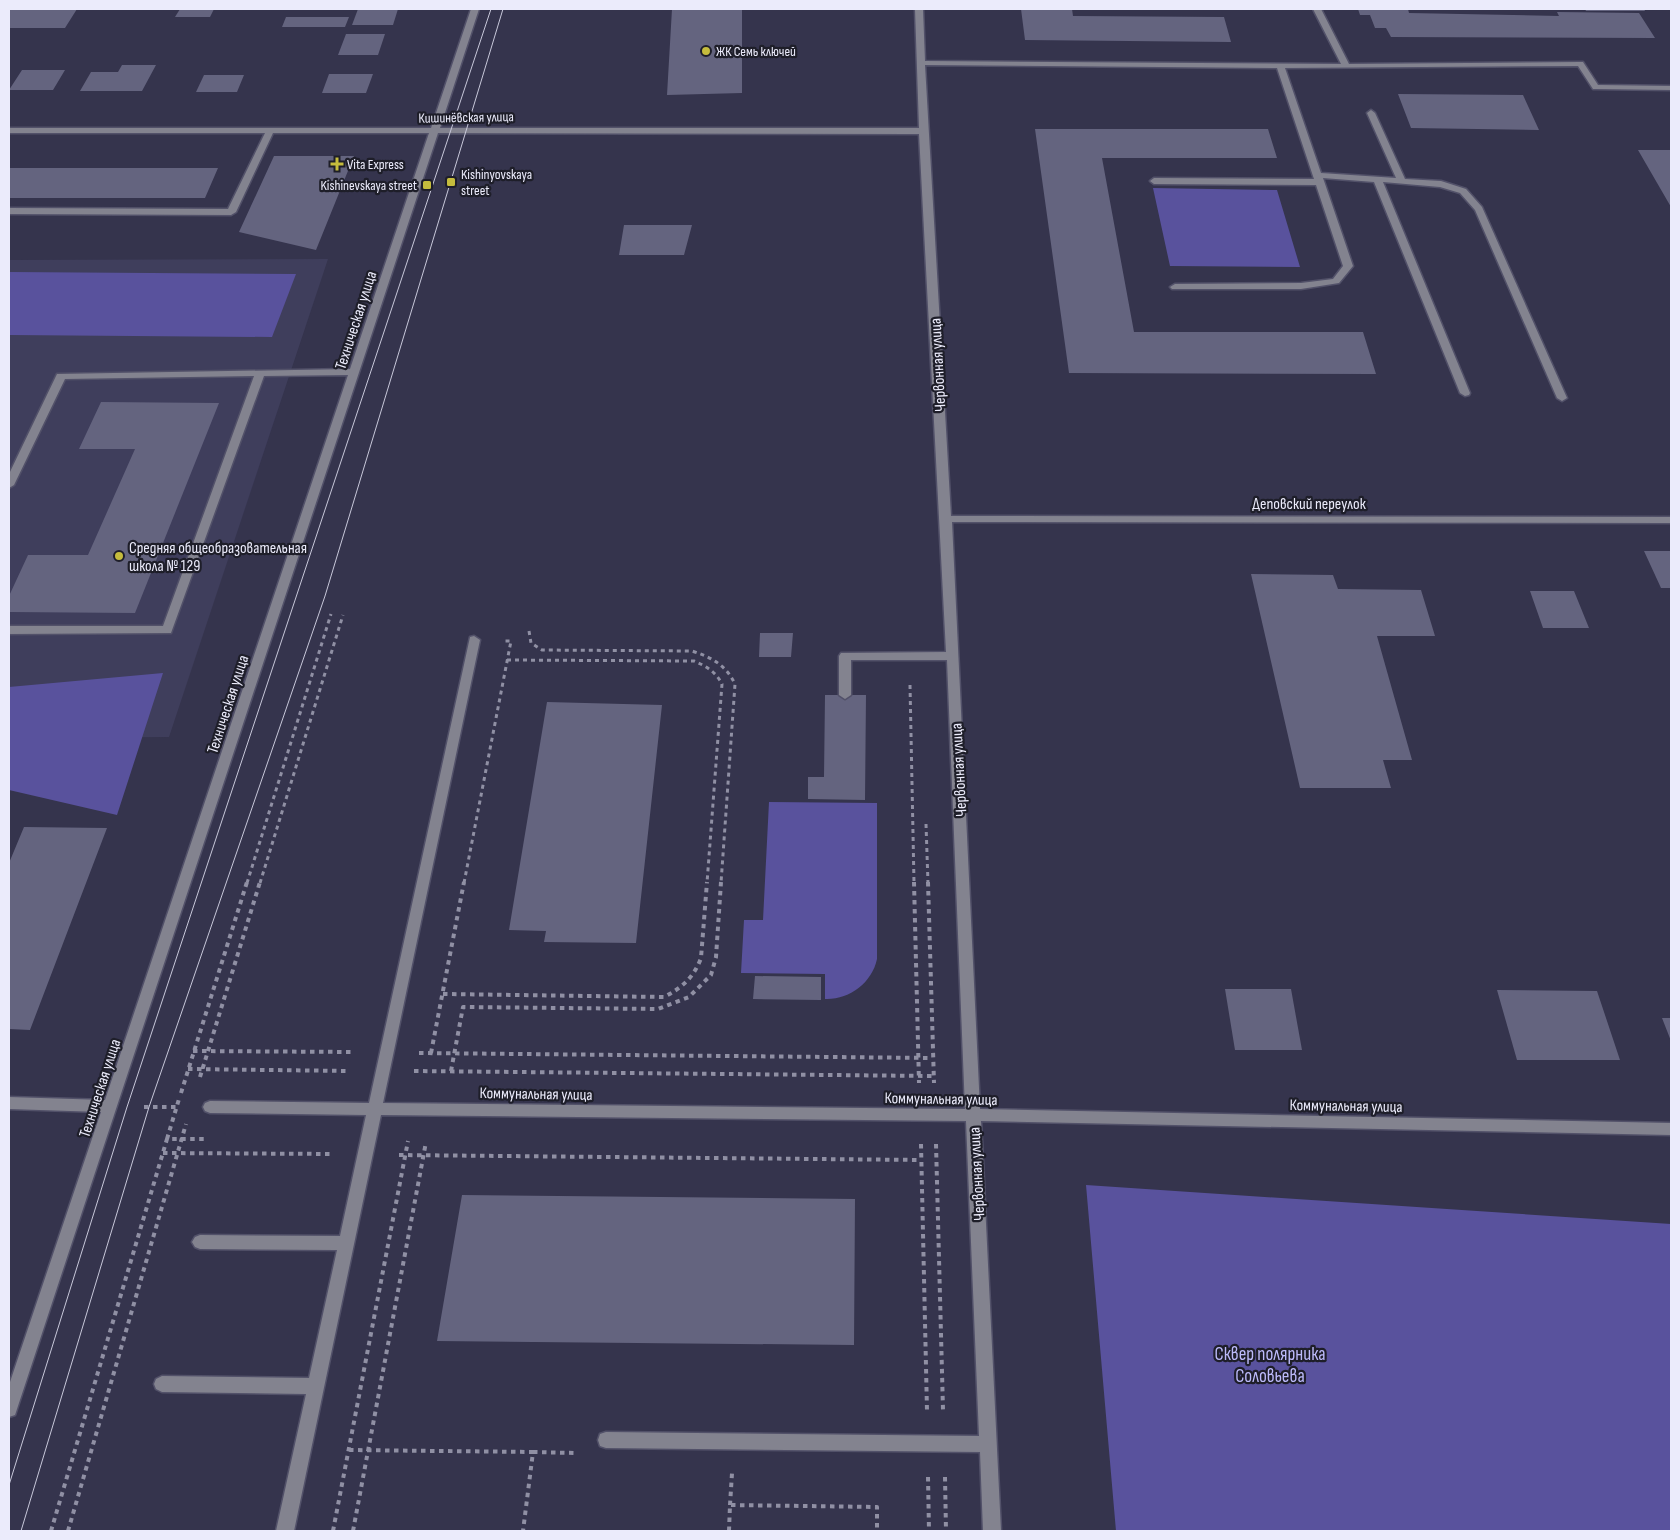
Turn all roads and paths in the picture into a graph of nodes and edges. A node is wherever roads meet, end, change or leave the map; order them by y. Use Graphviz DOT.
graph roads {
  1 [pos="475,9"];
  2 [pos="919,9"];
  3 [pos="1317,9"];
  4 [pos="921,63"];
  5 [pos="1280,65"];
  6 [pos="1346,66"];
  7 [pos="1671,88"];
  8 [pos="1371,113"];
  9 [pos="9,130"];
  10 [pos="270,131"];
  11 [pos="435,131"];
  12 [pos="923,131"];
  13 [pos="1319,178"];
  14 [pos="1378,180"];
  15 [pos="1154,181"];
  16 [pos="1402,181"];
  17 [pos="9,211"];
  18 [pos="1175,286"];
  19 [pos="354,372"];
  20 [pos="260,374"];
  21 [pos="1465,393"];
  22 [pos="1562,398"];
  23 [pos="9,485"];
  24 [pos="946,519"];
  25 [pos="1671,520"];
  26 [pos="331,614"];
  27 [pos="342,615"];
  28 [pos="9,630"];
  29 [pos="529,631"];
  30 [pos="474,640"];
  31 [pos="510,641"];
  32 [pos="952,656"];
  33 [pos="507,660"];
  34 [pos="844,695"];
  35 [pos="443,994"];
  36 [pos="193,1051"];
  37 [pos="207,1051"];
  38 [pos="386,1053"];
  39 [pos="432,1053"];
  40 [pos="454,1053"];
  41 [pos="932,1058"];
  42 [pos="188,1069"];
  43 [pos="202,1069"];
  44 [pos="382,1071"];
  45 [pos="451,1071"];
  46 [pos="933,1076"];
  47 [pos="9,1103"];
  48 [pos="110,1106"];
  49 [pos="177,1107"];
  50 [pos="191,1107"];
  51 [pos="210,1108"];
  52 [pos="374,1109"];
  53 [pos="973,1115"];
  54 [pos="1671,1129"];
  55 [pos="167,1139"];
  56 [pos="182,1139"];
  57 [pos="211,1139"];
  58 [pos="408,1141"];
  59 [pos="426,1142"];
  60 [pos="436,1142"];
  61 [pos="911,1146"];
  62 [pos="974,1147"];
  63 [pos="366,1148"];
  64 [pos="163,1152"];
  65 [pos="178,1153"];
  66 [pos="406,1155"];
  67 [pos="423,1156"];
  68 [pos="921,1160"];
  69 [pos="200,1242"];
  70 [pos="346,1243"];
  71 [pos="162,1384"];
  72 [pos="316,1386"];
  73 [pos="9,1409"];
  74 [pos="606,1440"];
  75 [pos="988,1444"];
  76 [pos="349,1450"];
  77 [pos="368,1450"];
  78 [pos="51,1531"];
  79 [pos="68,1531"];
  80 [pos="285,1531"];
  81 [pos="333,1531"];
  82 [pos="353,1531"];
  83 [pos="523,1531"];
  84 [pos="729,1531"];
  85 [pos="877,1531"];
  86 [pos="992,1531"];
  1 -- 11 [label="street, Техническая улица"];
  2 -- 4 [label="street, Червонная улица"];
  3 -- 6 [label="street"];
  4 -- 5 [label="street"];
  4 -- 12 [label="street, Червонная улица"];
  5 -- 6 [label="street"];
  5 -- 13 [label="street"];
  6 -- 7 [label="street"];
  8 -- 16 [label="street"];
  9 -- 10 [label="street, Кишинёвская улица"];
  10 -- 11 [label="street, Кишинёвская улица"];
  10 -- 17 [label="street"];
  11 -- 12 [label="street, Кишинёвская улица"];
  11 -- 19 [label="street, Техническая улица"];
  12 -- 24 [label="street, Червонная улица"];
  13 -- 14 [label="street"];
  13 -- 15 [label="street"];
  13 -- 18 [label="street"];
  14 -- 16 [label="street"];
  14 -- 21 [label="street"];
  16 -- 22 [label="street"];
  19 -- 20 [label="street"];
  19 -- 48 [label="street, Техническая улица"];
  20 -- 23 [label="street"];
  20 -- 28 [label="street"];
  24 -- 25 [label="street, Деповский переулок"];
  24 -- 32 [label="street, Червонная улица"];
  26 -- 36 [label="path"];
  27 -- 37 [label="path"];
  29 -- 40 [label="path"];
  30 -- 38 [label="street"];
  31 -- 33 [label="path"];
  32 -- 34 [label="street"];
  32 -- 53 [label="street, Червонная улица"];
  33 -- 35 [label="path"];
  33 -- 35 [label="path"];
  35 -- 39 [label="path"];
  36 -- 37 [label="path"];
  36 -- 42 [label="path"];
  37 -- 38 [label="path"];
  37 -- 43 [label="path"];
  38 -- 39 [label="path"];
  38 -- 44 [label="street"];
  39 -- 40 [label="path"];
  40 -- 41 [label="path"];
  40 -- 45 [label="path"];
  42 -- 43 [label="path"];
  42 -- 49 [label="path"];
  43 -- 44 [label="path"];
  43 -- 50 [label="path"];
  44 -- 45 [label="path"];
  44 -- 52 [label="street"];
  45 -- 46 [label="path"];
  47 -- 48 [label="street"];
  48 -- 49 [label="path"];
  48 -- 73 [label="street, Техническая улица"];
  49 -- 50 [label="path"];
  49 -- 55 [label="path"];
  50 -- 51 [label="path"];
  50 -- 56 [label="path"];
  51 -- 52 [label="street, Коммунальная улица"];
  52 -- 53 [label="street, Коммунальная улица"];
  52 -- 63 [label="street"];
  53 -- 54 [label="street, Коммунальная улица"];
  53 -- 62 [label="street, Червонная улица"];
  55 -- 56 [label="path"];
  55 -- 64 [label="path"];
  56 -- 57 [label="path"];
  56 -- 65 [label="path"];
  58 -- 59 [label="path"];
  58 -- 63 [label="path"];
  58 -- 66 [label="path"];
  59 -- 60 [label="path"];
  59 -- 67 [label="path"];
  61 -- 62 [label="path"];
  62 -- 75 [label="street, Червонная улица"];
  63 -- 65 [label="path"];
  63 -- 66 [label="path"];
  63 -- 70 [label="street"];
  64 -- 65 [label="path"];
  64 -- 78 [label="path"];
  65 -- 79 [label="path"];
  66 -- 67 [label="path"];
  66 -- 76 [label="path"];
  67 -- 68 [label="path"];
  67 -- 77 [label="path"];
  69 -- 70 [label="street"];
  70 -- 72 [label="street"];
  71 -- 72 [label="street"];
  72 -- 80 [label="street"];
  74 -- 75 [label="street"];
  75 -- 86 [label="street, Червонная улица"];
  76 -- 77 [label="path"];
  76 -- 81 [label="path"];
  77 -- 82 [label="path"];
  77 -- 83 [label="path"];
  84 -- 85 [label="path"];
}
